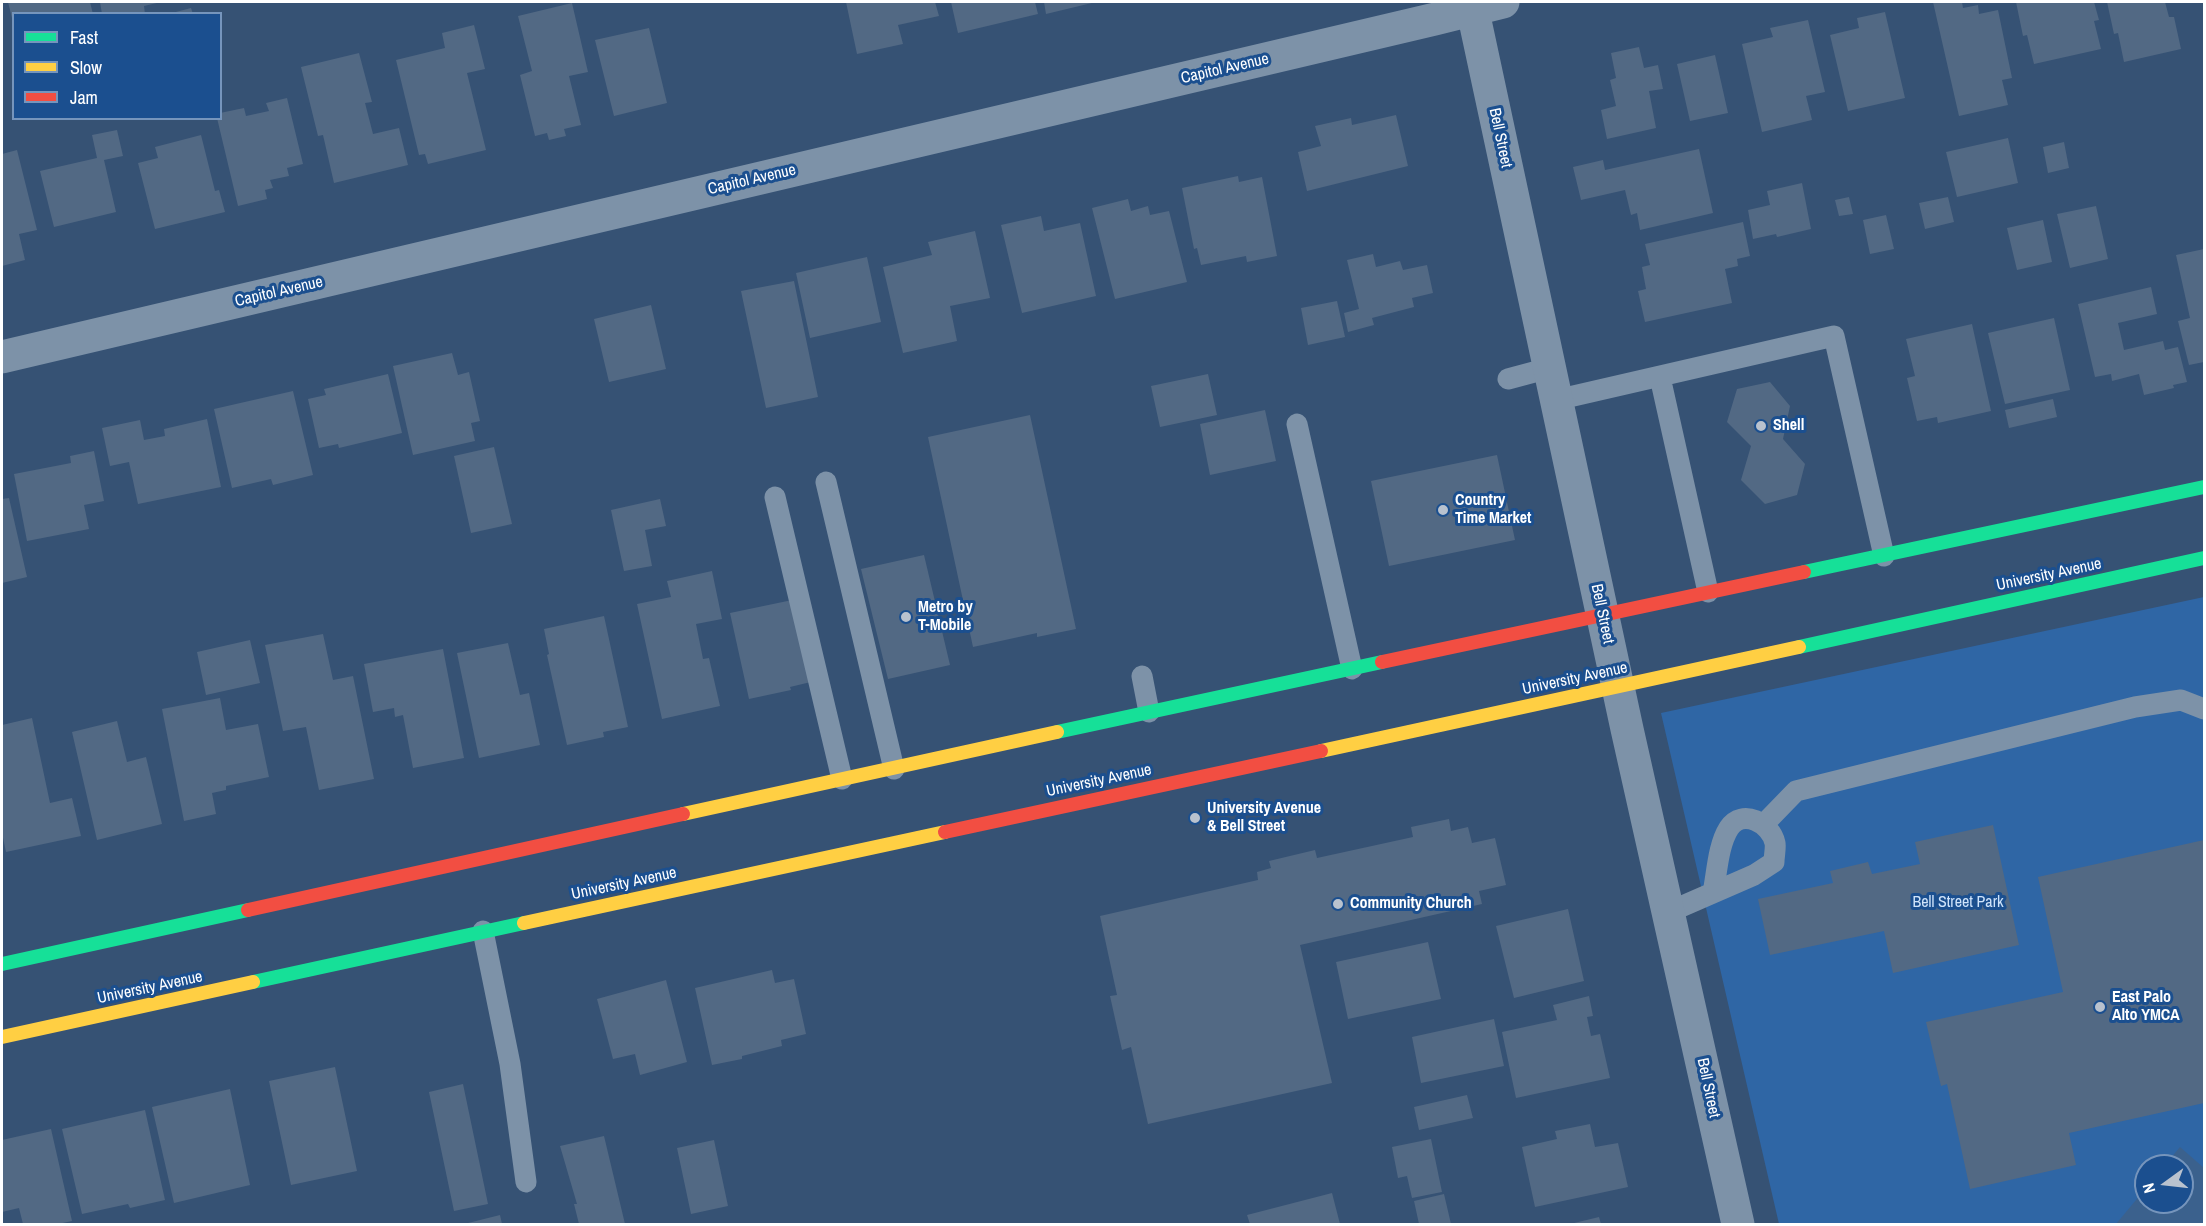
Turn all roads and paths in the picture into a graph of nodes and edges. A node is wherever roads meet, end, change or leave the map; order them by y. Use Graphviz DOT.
graph roads {
  1 [pos="1482,4"];
  2 [pos="2,357"];
  3 [pos="1549,368"];
  4 [pos="1660,377"];
  5 [pos="1508,379"];
  6 [pos="1556,400"];
  7 [pos="1297,424"];
  8 [pos="826,482"];
  9 [pos="2205,487"];
  10 [pos="775,497"];
  11 [pos="1884,556"];
  12 [pos="2205,558"];
  13 [pos="1708,592"];
  14 [pos="1602,615"];
  15 [pos="1352,669"];
  16 [pos="1142,676"];
  17 [pos="1618,687"];
  18 [pos="2205,709"];
  19 [pos="1149,712"];
  20 [pos="894,769"];
  21 [pos="842,779"];
  22 [pos="1764,824"];
  23 [pos="1713,893"];
  24 [pos="1669,912"];
  25 [pos="483,931"];
  26 [pos="2,964"];
  27 [pos="2,1037"];
  28 [pos="526,1182"];
  29 [pos="1738,1224"];
  1 -- 2 [label="street, Capitol Avenue"];
  1 -- 3 [label="street, Bell Street"];
  3 -- 5 [label="lane"];
  3 -- 6 [label="street, Bell Street"];
  4 -- 6 [label="lane"];
  4 -- 11 [label="lane"];
  4 -- 13 [label="lane"];
  6 -- 14 [label="street, Bell Street"];
  7 -- 15 [label="lane"];
  8 -- 20 [label="lane"];
  9 -- 11 [label="main road"];
  10 -- 21 [label="lane"];
  11 -- 13 [label="main road"];
  12 -- 17 [label="main road, University Avenue"];
  13 -- 14 [label="main road"];
  14 -- 15 [label="main road"];
  14 -- 17 [label="street, Bell Street"];
  15 -- 19 [label="main road"];
  16 -- 19 [label="lane"];
  17 -- 24 [label="street, Bell Street"];
  17 -- 25 [label="main road, University Avenue"];
  18 -- 22 [label="lane"];
  19 -- 20 [label="main road"];
  20 -- 21 [label="main road"];
  21 -- 26 [label="main road"];
  22 -- 23 [label="lane"];
  22 -- 23 [label="lane"];
  23 -- 24 [label="lane"];
  24 -- 29 [label="street, Bell Street"];
  25 -- 27 [label="main road, University Avenue"];
  25 -- 28 [label="lane"];
}
